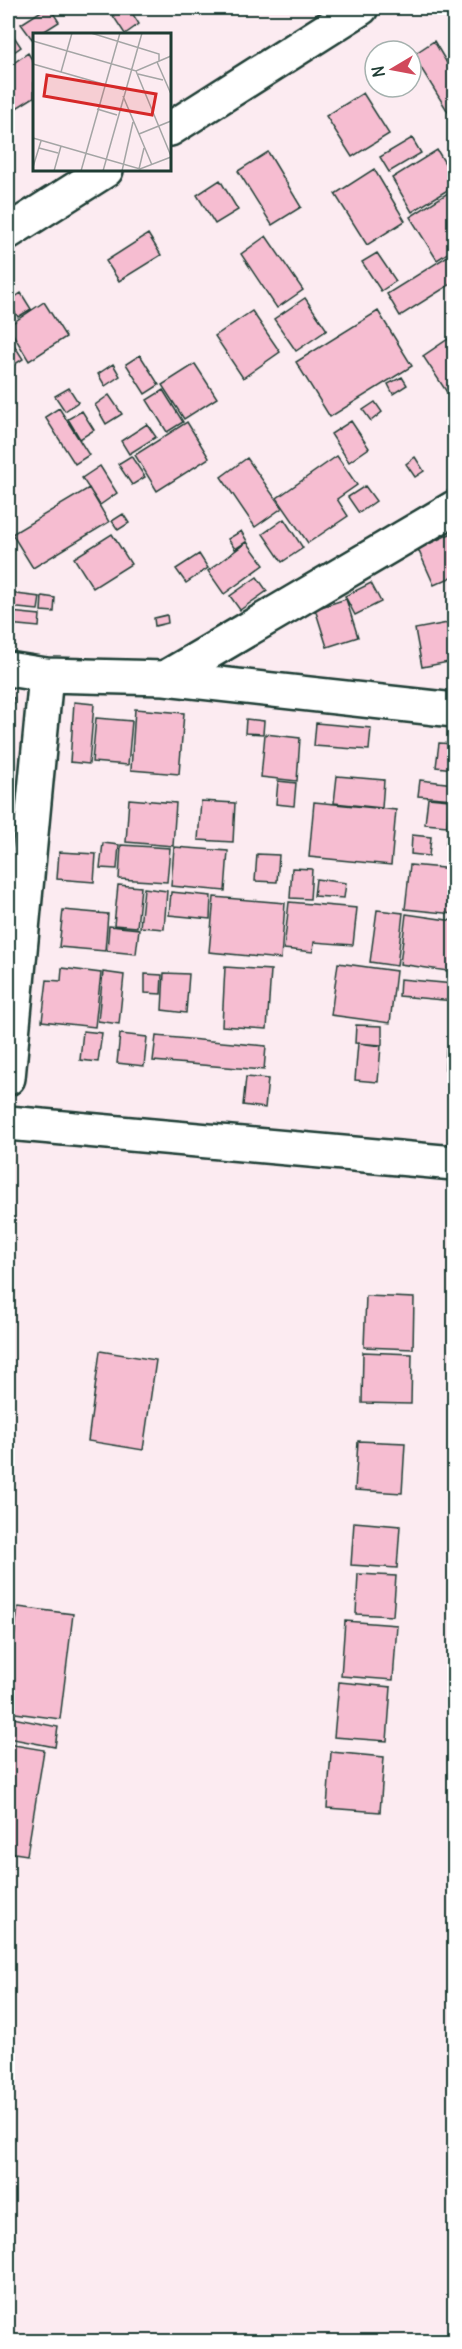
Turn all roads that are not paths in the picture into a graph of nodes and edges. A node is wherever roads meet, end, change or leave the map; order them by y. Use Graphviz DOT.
graph roads {
  1 [pos="361,8"];
  2 [pos="171,128"];
  3 [pos="104,171"];
  4 [pos="8,232"];
  5 [pos="454,508"];
  6 [pos="8,669"];
  7 [pos="46,675"];
  8 [pos="165,678"];
  9 [pos="454,710"];
  10 [pos="8,1078"];
  11 [pos="8,1123"];
  12 [pos="454,1163"];
  1 -- 2 [label="street"];
  3 -- 4 [label="street"];
  5 -- 8 [label="street"];
  6 -- 7 [label="street"];
  7 -- 8 [label="street"];
  7 -- 10 [label="street"];
  8 -- 9 [label="street"];
  11 -- 12 [label="street"];
}
